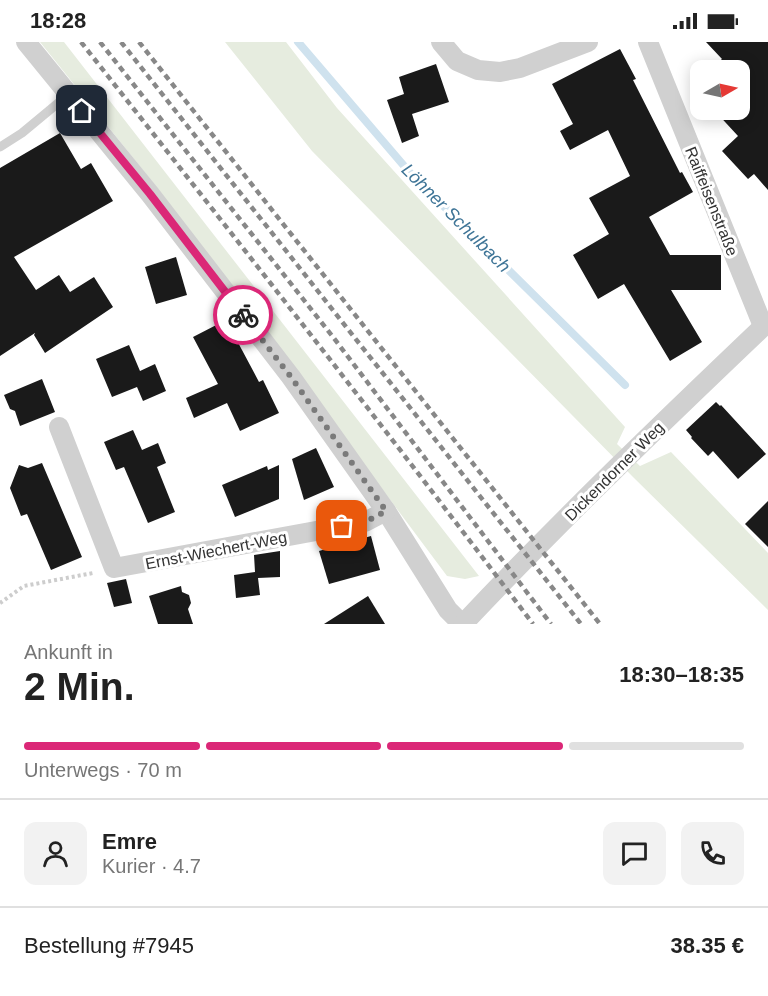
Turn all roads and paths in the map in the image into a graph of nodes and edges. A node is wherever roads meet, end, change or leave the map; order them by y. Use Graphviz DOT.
graph roads {
  1 [pos="26,42"];
  2 [pos="441,42"];
  3 [pos="588,42"];
  4 [pos="648,42"];
  5 [pos="69,94"];
  6 [pos="0,147"];
  7 [pos="766,324"];
  8 [pos="59,427"];
  9 [pos="386,511"];
  10 [pos="114,568"];
  11 [pos="0,603"];
  12 [pos="463,624"];
  1 -- 5 [label="street"];
  2 -- 3 [label="street"];
  4 -- 7 [label="street, Raiffeisenstraße"];
  5 -- 6 [label="lane"];
  5 -- 9 [label="street"];
  7 -- 12 [label="street, Dickendorner Weg"];
  8 -- 10 [label="street"];
  9 -- 10 [label="street, Ernst-Wiechert-Weg"];
  9 -- 12 [label="street"];
  10 -- 11 [label="path"];
}
